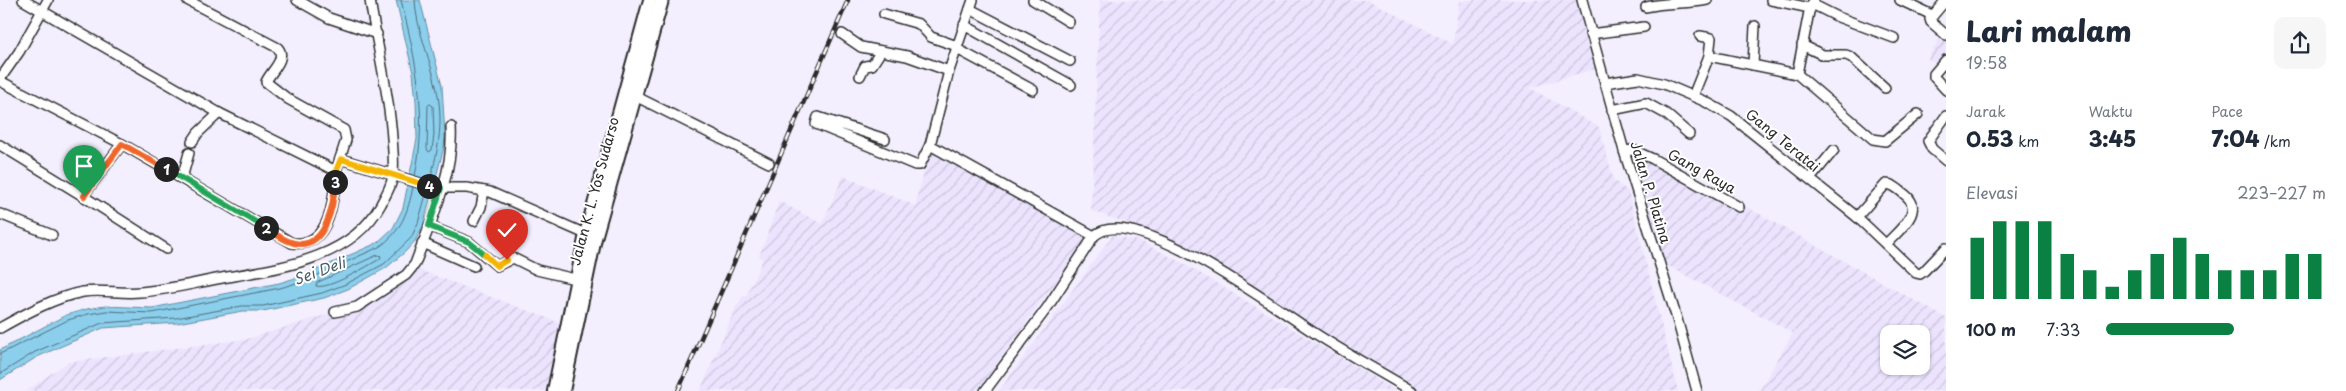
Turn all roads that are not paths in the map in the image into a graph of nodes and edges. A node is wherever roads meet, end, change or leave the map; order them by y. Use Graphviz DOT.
graph roads {
  1 [pos="23,0"];
  2 [pos="48,0"];
  3 [pos="187,0"];
  4 [pos="297,0"];
  5 [pos="370,0"];
  6 [pos="650,0"];
  7 [pos="662,0"];
  8 [pos="1033,0"];
  9 [pos="1582,0"];
  10 [pos="1707,0"];
  11 [pos="1771,0"];
  12 [pos="1900,0"];
  13 [pos="1946,0"];
  14 [pos="205,4"];
  15 [pos="972,4"];
  16 [pos="1812,4"];
  17 [pos="1646,7"];
  18 [pos="42,10"];
  19 [pos="884,14"];
  20 [pos="1932,15"];
  21 [pos="1069,22"];
  22 [pos="964,25"];
  23 [pos="1755,26"];
  24 [pos="1644,27"];
  25 [pos="378,34"];
  26 [pos="842,34"];
  27 [pos="1590,34"];
  28 [pos="1946,35"];
  29 [pos="1700,36"];
  30 [pos="1894,38"];
  31 [pos="1802,45"];
  32 [pos="957,48"];
  33 [pos="881,51"];
  34 [pos="1709,56"];
  35 [pos="1946,60"];
  36 [pos="1070,61"];
  37 [pos="1753,65"];
  38 [pos="949,71"];
  39 [pos="1797,74"];
  40 [pos="860,76"];
  41 [pos="1,77"];
  42 [pos="1605,83"];
  43 [pos="1071,85"];
  44 [pos="1885,88"];
  45 [pos="1032,90"];
  46 [pos="1946,90"];
  47 [pos="635,96"];
  48 [pos="1693,96"];
  49 [pos="1612,110"];
  50 [pos="219,113"];
  51 [pos="1918,114"];
  52 [pos="1946,116"];
  53 [pos="451,127"];
  54 [pos="1689,134"];
  55 [pos="885,139"];
  56 [pos="192,142"];
  57 [pos="122,144"];
  58 [pos="0,145"];
  59 [pos="930,145"];
  60 [pos="1834,150"];
  61 [pos="1624,151"];
  62 [pos="188,153"];
  63 [pos="341,159"];
  64 [pos="1946,161"];
  65 [pos="769,163"];
  66 [pos="336,171"];
  67 [pos="393,174"];
  68 [pos="182,178"];
  69 [pos="1810,179"];
  70 [pos="438,188"];
  71 [pos="484,191"];
  72 [pos="84,196"];
  73 [pos="1738,207"];
  74 [pos="0,214"];
  75 [pos="1857,217"];
  76 [pos="474,221"];
  77 [pos="429,226"];
  78 [pos="52,235"];
  79 [pos="590,236"];
  80 [pos="1094,236"];
  81 [pos="422,243"];
  82 [pos="1886,244"];
  83 [pos="1946,248"];
  84 [pos="166,249"];
  85 [pos="474,266"];
  86 [pos="575,279"];
  87 [pos="334,312"];
  88 [pos="0,328"];
  89 [pos="554,391"];
  90 [pos="564,391"];
  91 [pos="985,391"];
  92 [pos="1412,391"];
  93 [pos="1697,391"];
  1 -- 18 [label="street"];
  2 -- 18 [label="street"];
  3 -- 14 [label="street"];
  4 -- 25 [label="street"];
  5 -- 25 [label="street"];
  6 -- 79 [label="highway, Jalan K. L. Yos Sudarso"];
  7 -- 47 [label="highway, Jalan K. L. Yos Sudarso"];
  8 -- 21 [label="street"];
  9 -- 27 [label="street, Jalan P. Platina"];
  10 -- 17 [label="street"];
  11 -- 16 [label="street"];
  12 -- 20 [label="street"];
  13 -- 20 [label="street"];
  14 -- 63 [label="street"];
  15 -- 22 [label="street"];
  15 -- 36 [label="street"];
  16 -- 30 [label="street"];
  16 -- 31 [label="street"];
  18 -- 41 [label="street"];
  18 -- 50 [label="street"];
  19 -- 32 [label="street"];
  20 -- 28 [label="street"];
  22 -- 32 [label="street"];
  22 -- 43 [label="street"];
  23 -- 37 [label="street"];
  24 -- 27 [label="street"];
  25 -- 67 [label="street"];
  26 -- 33 [label="street"];
  27 -- 42 [label="street, Jalan P. Platina"];
  29 -- 34 [label="street"];
  31 -- 39 [label="street"];
  31 -- 44 [label="street"];
  32 -- 38 [label="street"];
  32 -- 45 [label="street"];
  33 -- 38 [label="street"];
  33 -- 40 [label="street"];
  34 -- 37 [label="street"];
  34 -- 48 [label="street"];
  35 -- 46 [label="street"];
  37 -- 39 [label="street"];
  38 -- 59 [label="street"];
  39 -- 51 [label="street"];
  41 -- 57 [label="street"];
  42 -- 48 [label="street, Gang Teratai"];
  42 -- 49 [label="street, Jalan P. Platina"];
  47 -- 65 [label="street"];
  47 -- 79 [label="highway, Jalan K. L. Yos Sudarso"];
  48 -- 69 [label="street, Gang Teratai"];
  49 -- 54 [label="street"];
  49 -- 61 [label="street, Jalan P. Platina"];
  50 -- 56 [label="street"];
  50 -- 66 [label="street"];
  52 -- 64 [label="street"];
  53 -- 70 [label="street"];
  55 -- 59 [label="street"];
  57 -- 68 [label="street"];
  57 -- 72 [label="street"];
  58 -- 72 [label="street"];
  59 -- 80 [label="street"];
  60 -- 69 [label="street"];
  61 -- 73 [label="street, Gang Raya"];
  61 -- 93 [label="street, Jalan P. Platina"];
  62 -- 68 [label="street"];
  63 -- 66 [label="street"];
  63 -- 67 [label="street"];
  66 -- 68 [label="street"];
  67 -- 70 [label="street"];
  67 -- 88 [label="street"];
  69 -- 75 [label="street, Gang Teratai"];
  70 -- 71 [label="street"];
  70 -- 77 [label="street"];
  71 -- 76 [label="street"];
  71 -- 79 [label="street"];
  72 -- 84 [label="street"];
  74 -- 78 [label="street"];
  75 -- 82 [label="street, Gang Teratai"];
  75 -- 82 [label="street"];
  77 -- 81 [label="street"];
  77 -- 86 [label="street"];
  79 -- 86 [label="highway, Jalan K. L. Yos Sudarso"];
  79 -- 90 [label="highway, Jalan K. L. Yos Sudarso"];
  80 -- 91 [label="street"];
  80 -- 92 [label="street"];
  81 -- 85 [label="street"];
  81 -- 87 [label="street"];
  82 -- 83 [label="street, Gang Teratai"];
  86 -- 89 [label="highway, Jalan K. L. Yos Sudarso"];
}
